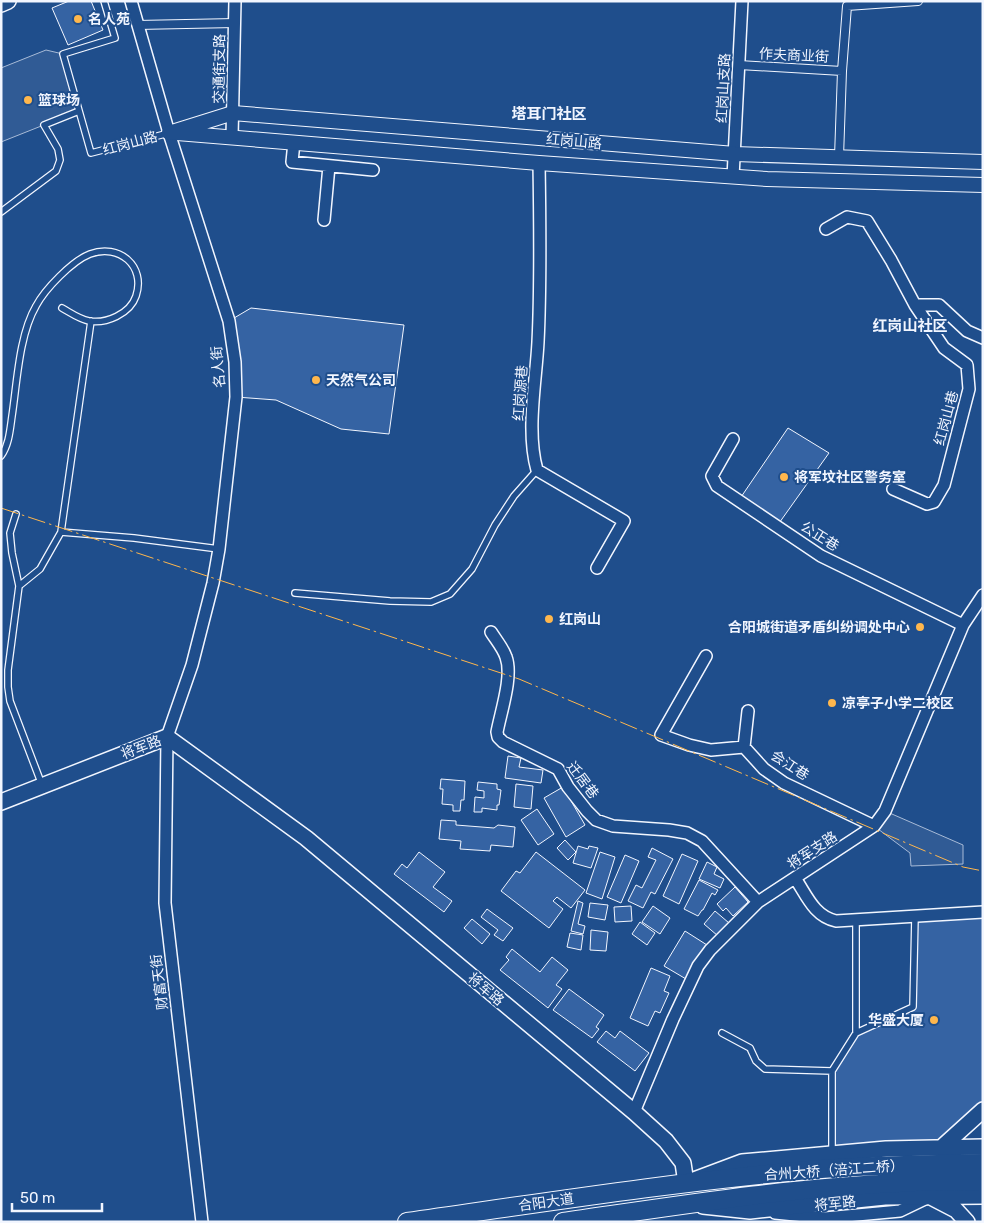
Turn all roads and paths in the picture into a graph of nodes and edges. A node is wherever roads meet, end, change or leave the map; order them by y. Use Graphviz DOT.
graph roads {
  1 [pos="8,1"];
  2 [pos="104,1"];
  3 [pos="130,1"];
  4 [pos="235,1"];
  5 [pos="742,1"];
  6 [pos="918,1"];
  7 [pos="898,2"];
  8 [pos="1,4"];
  9 [pos="846,4"];
  10 [pos="235,23"];
  11 [pos="137,25"];
  12 [pos="739,64"];
  13 [pos="842,71"];
  14 [pos="79,112"];
  15 [pos="233,113"];
  16 [pos="169,133"];
  17 [pos="232,138"];
  18 [pos="294,142"];
  19 [pos="735,154"];
  20 [pos="838,157"];
  21 [pos="983,162"];
  22 [pos="539,163"];
  23 [pos="329,166"];
  24 [pos="373,170"];
  25 [pos="733,176"];
  26 [pos="983,185"];
  27 [pos="1,212"];
  28 [pos="324,220"];
  29 [pos="826,229"];
  30 [pos="915,305"];
  31 [pos="62,308"];
  32 [pos="91,321"];
  33 [pos="983,338"];
  34 [pos="733,439"];
  35 [pos="1,456"];
  36 [pos="537,470"];
  37 [pos="893,489"];
  38 [pos="16,514"];
  39 [pos="61,532"];
  40 [pos="219,549"];
  41 [pos="597,568"];
  42 [pos="19,586"];
  43 [pos="295,593"];
  44 [pos="983,595"];
  45 [pos="963,625"];
  46 [pos="491,632"];
  47 [pos="706,656"];
  48 [pos="748,711"];
  49 [pos="167,737"];
  50 [pos="744,747"];
  51 [pos="42,785"];
  52 [pos="1,802"];
  53 [pos="874,826"];
  54 [pos="795,878"];
  55 [pos="758,902"];
  56 [pos="983,912"];
  57 [pos="915,916"];
  58 [pos="856,920"];
  59 [pos="856,1033"];
  60 [pos="722,1034"];
  61 [pos="832,1071"];
  62 [pos="983,1110"];
  63 [pos="634,1112"];
  64 [pos="983,1147"];
  65 [pos="940,1148"];
  66 [pos="832,1154"];
  67 [pos="983,1163"];
  68 [pos="983,1181"];
  69 [pos="686,1183"];
  70 [pos="983,1196"];
  71 [pos="930,1197"];
  72 [pos="687,1205"];
  73 [pos="202,1222"];
  74 [pos="407,1222"];
  75 [pos="563,1222"];
  76 [pos="967,1222"];
  1 -- 8 [label="main road"];
  2 -- 14 [label="lane"];
  3 -- 11 [label="street, 名人街"];
  4 -- 10 [label="street, 交通街支路"];
  5 -- 12 [label="street, 红岗山支路"];
  6 -- 7 [label="street, 作夫商业街"];
  7 -- 9 [label="street, 作夫商业街"];
  9 -- 13 [label="street, 作夫商业街"];
  10 -- 11 [label="street"];
  10 -- 15 [label="street, 交通街支路"];
  11 -- 16 [label="street, 名人街"];
  12 -- 13 [label="street, 作夫商业街"];
  12 -- 19 [label="street, 红岗山支路"];
  13 -- 20 [label="street"];
  14 -- 16 [label="lane, 红岗山路"];
  14 -- 27 [label="lane"];
  15 -- 16 [label="street, 红岗山路"];
  15 -- 17 [label="street, 交通街支路"];
  15 -- 19 [label="street, 红岗山路"];
  16 -- 17 [label="street, 红岗山路"];
  16 -- 40 [label="street, 名人街"];
  17 -- 18 [label="street, 红岗山路"];
  18 -- 22 [label="street, 红岗山路"];
  18 -- 23 [label="street"];
  19 -- 20 [label="street, 红岗山路"];
  19 -- 25 [label="street, 红岗山支路"];
  20 -- 21 [label="street, 红岗山路"];
  22 -- 25 [label="street, 红岗山路"];
  22 -- 36 [label="street, 红岗源巷"];
  23 -- 24 [label="street"];
  23 -- 28 [label="street"];
  25 -- 26 [label="street, 红岗山路"];
  29 -- 30 [label="street, 红岗山巷"];
  30 -- 33 [label="street"];
  30 -- 37 [label="street, 红岗山巷"];
  31 -- 32 [label="lane"];
  32 -- 35 [label="lane"];
  32 -- 39 [label="lane"];
  34 -- 45 [label="street, 公正巷"];
  36 -- 41 [label="street"];
  36 -- 43 [label="lane"];
  38 -- 42 [label="lane"];
  39 -- 40 [label="lane"];
  39 -- 42 [label="lane"];
  40 -- 49 [label="street, 名人街"];
  42 -- 51 [label="lane"];
  44 -- 45 [label="street, 将军支路"];
  45 -- 53 [label="street, 将军支路"];
  46 -- 55 [label="street, 迁居巷"];
  47 -- 50 [label="street"];
  48 -- 50 [label="street"];
  49 -- 51 [label="main road, 将军路"];
  49 -- 63 [label="main road, 将军路"];
  49 -- 73 [label="street, 财富天街"];
  50 -- 53 [label="street, 会江巷"];
  51 -- 52 [label="main road, 将军路"];
  53 -- 54 [label="street, 将军支路"];
  54 -- 55 [label="street, 将军支路"];
  54 -- 58 [label="street"];
  55 -- 63 [label="street, 将军支路"];
  56 -- 57 [label="street"];
  57 -- 58 [label="street"];
  57 -- 59 [label="lane"];
  58 -- 59 [label="lane"];
  59 -- 61 [label="lane"];
  60 -- 61 [label="lane"];
  61 -- 66 [label="lane"];
  62 -- 65 [label="main road"];
  63 -- 69 [label="main road, 将军路"];
  64 -- 65 [label="main road"];
  65 -- 66 [label="main road"];
  66 -- 69 [label="main road"];
  67 -- 69 [label="highway, 合州大桥（涪江二桥）"];
  68 -- 72 [label="highway, 合州大桥（涪江二桥）"];
  69 -- 74 [label="highway, 合阳大道"];
  70 -- 71 [label="main road, 将军路"];
  71 -- 72 [label="main road, 将军路"];
  71 -- 76 [label="main road"];
  72 -- 75 [label="highway, 合阳大道"];
}
